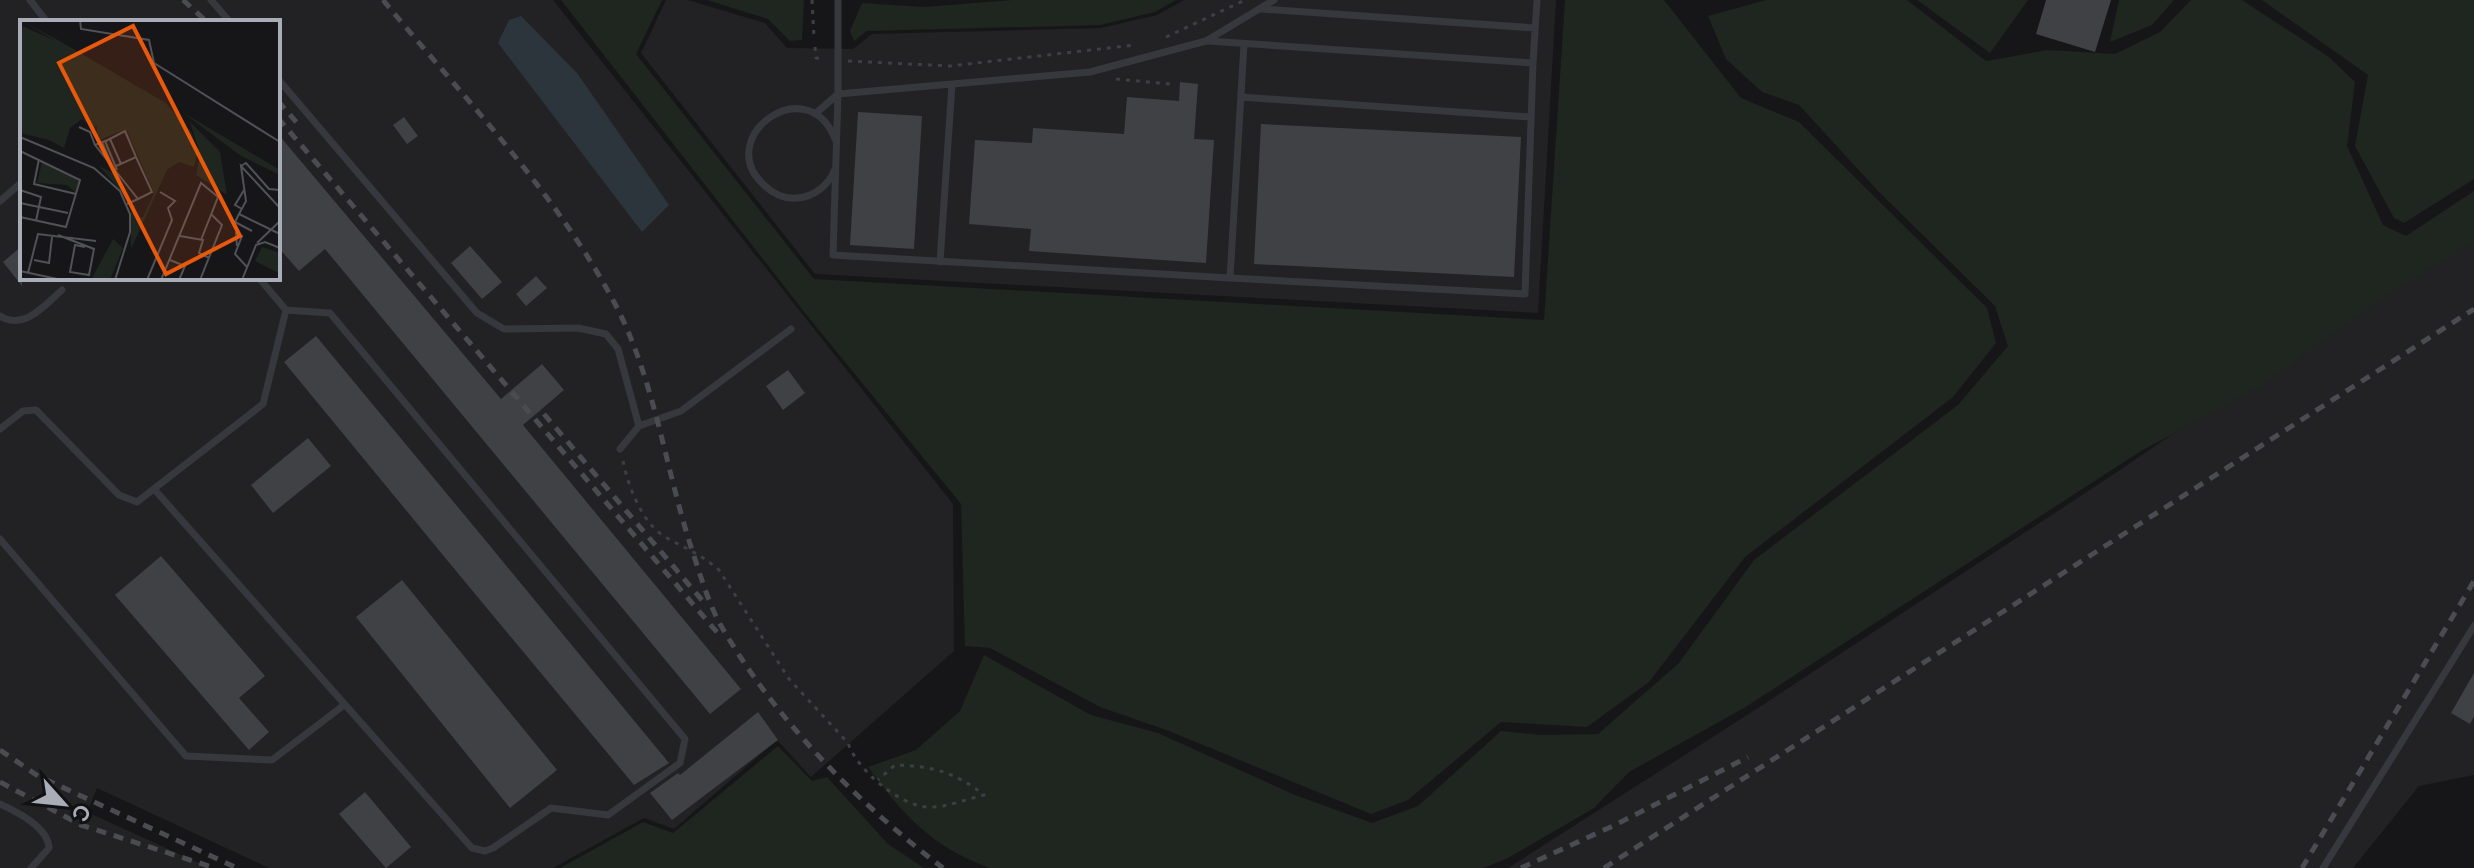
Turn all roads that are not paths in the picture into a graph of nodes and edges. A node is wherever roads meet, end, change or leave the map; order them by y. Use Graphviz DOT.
graph roads {
  1 [pos="30,0"];
  2 [pos="211,0"];
  3 [pos="838,0"];
  4 [pos="1274,0"];
  5 [pos="1537,0"];
  6 [pos="1260,8"];
  7 [pos="45,20"];
  8 [pos="228,20"];
  9 [pos="1535,28"];
  10 [pos="1206,41"];
  11 [pos="1244,44"];
  12 [pos="1533,63"];
  13 [pos="280,81"];
  14 [pos="952,84"];
  15 [pos="838,94"];
  16 [pos="1241,97"];
  17 [pos="815,114"];
  18 [pos="1531,117"];
  19 [pos="838,148"];
  20 [pos="837,163"];
  21 [pos="20,184"];
  22 [pos="0,201"];
  23 [pos="940,262"];
  24 [pos="1230,278"];
  25 [pos="261,280"];
  26 [pos="62,290"];
  27 [pos="286,310"];
  28 [pos="0,316"];
  29 [pos="791,329"];
  30 [pos="639,426"];
  31 [pos="0,429"];
  32 [pos="620,449"];
  33 [pos="154,489"];
  34 [pos="0,539"];
  35 [pos="2474,626"];
  36 [pos="344,705"];
  37 [pos="0,804"];
  38 [pos="31,868"];
  39 [pos="2323,868"];
  1 -- 7 [label="lane"];
  2 -- 8 [label="lane"];
  3 -- 15 [label="lane"];
  4 -- 6 [label="lane"];
  5 -- 9 [label="lane"];
  6 -- 9 [label="lane"];
  6 -- 10 [label="lane"];
  9 -- 12 [label="lane"];
  10 -- 11 [label="lane"];
  10 -- 14 [label="lane"];
  11 -- 12 [label="lane"];
  11 -- 16 [label="lane"];
  12 -- 18 [label="lane"];
  13 -- 30 [label="lane"];
  14 -- 15 [label="lane"];
  14 -- 23 [label="lane"];
  15 -- 17 [label="lane"];
  15 -- 19 [label="lane"];
  16 -- 18 [label="lane"];
  16 -- 24 [label="lane"];
  17 -- 19 [label="lane"];
  17 -- 20 [label="lane"];
  18 -- 24 [label="lane"];
  19 -- 20 [label="lane"];
  20 -- 23 [label="lane"];
  21 -- 22 [label="lane"];
  23 -- 24 [label="lane"];
  25 -- 27 [label="lane"];
  26 -- 28 [label="lane"];
  27 -- 33 [label="lane"];
  27 -- 36 [label="lane"];
  29 -- 30 [label="lane"];
  30 -- 32 [label="lane"];
  31 -- 33 [label="lane"];
  33 -- 36 [label="lane"];
  34 -- 36 [label="lane"];
  35 -- 39 [label="lane"];
  37 -- 38 [label="lane"];
}
